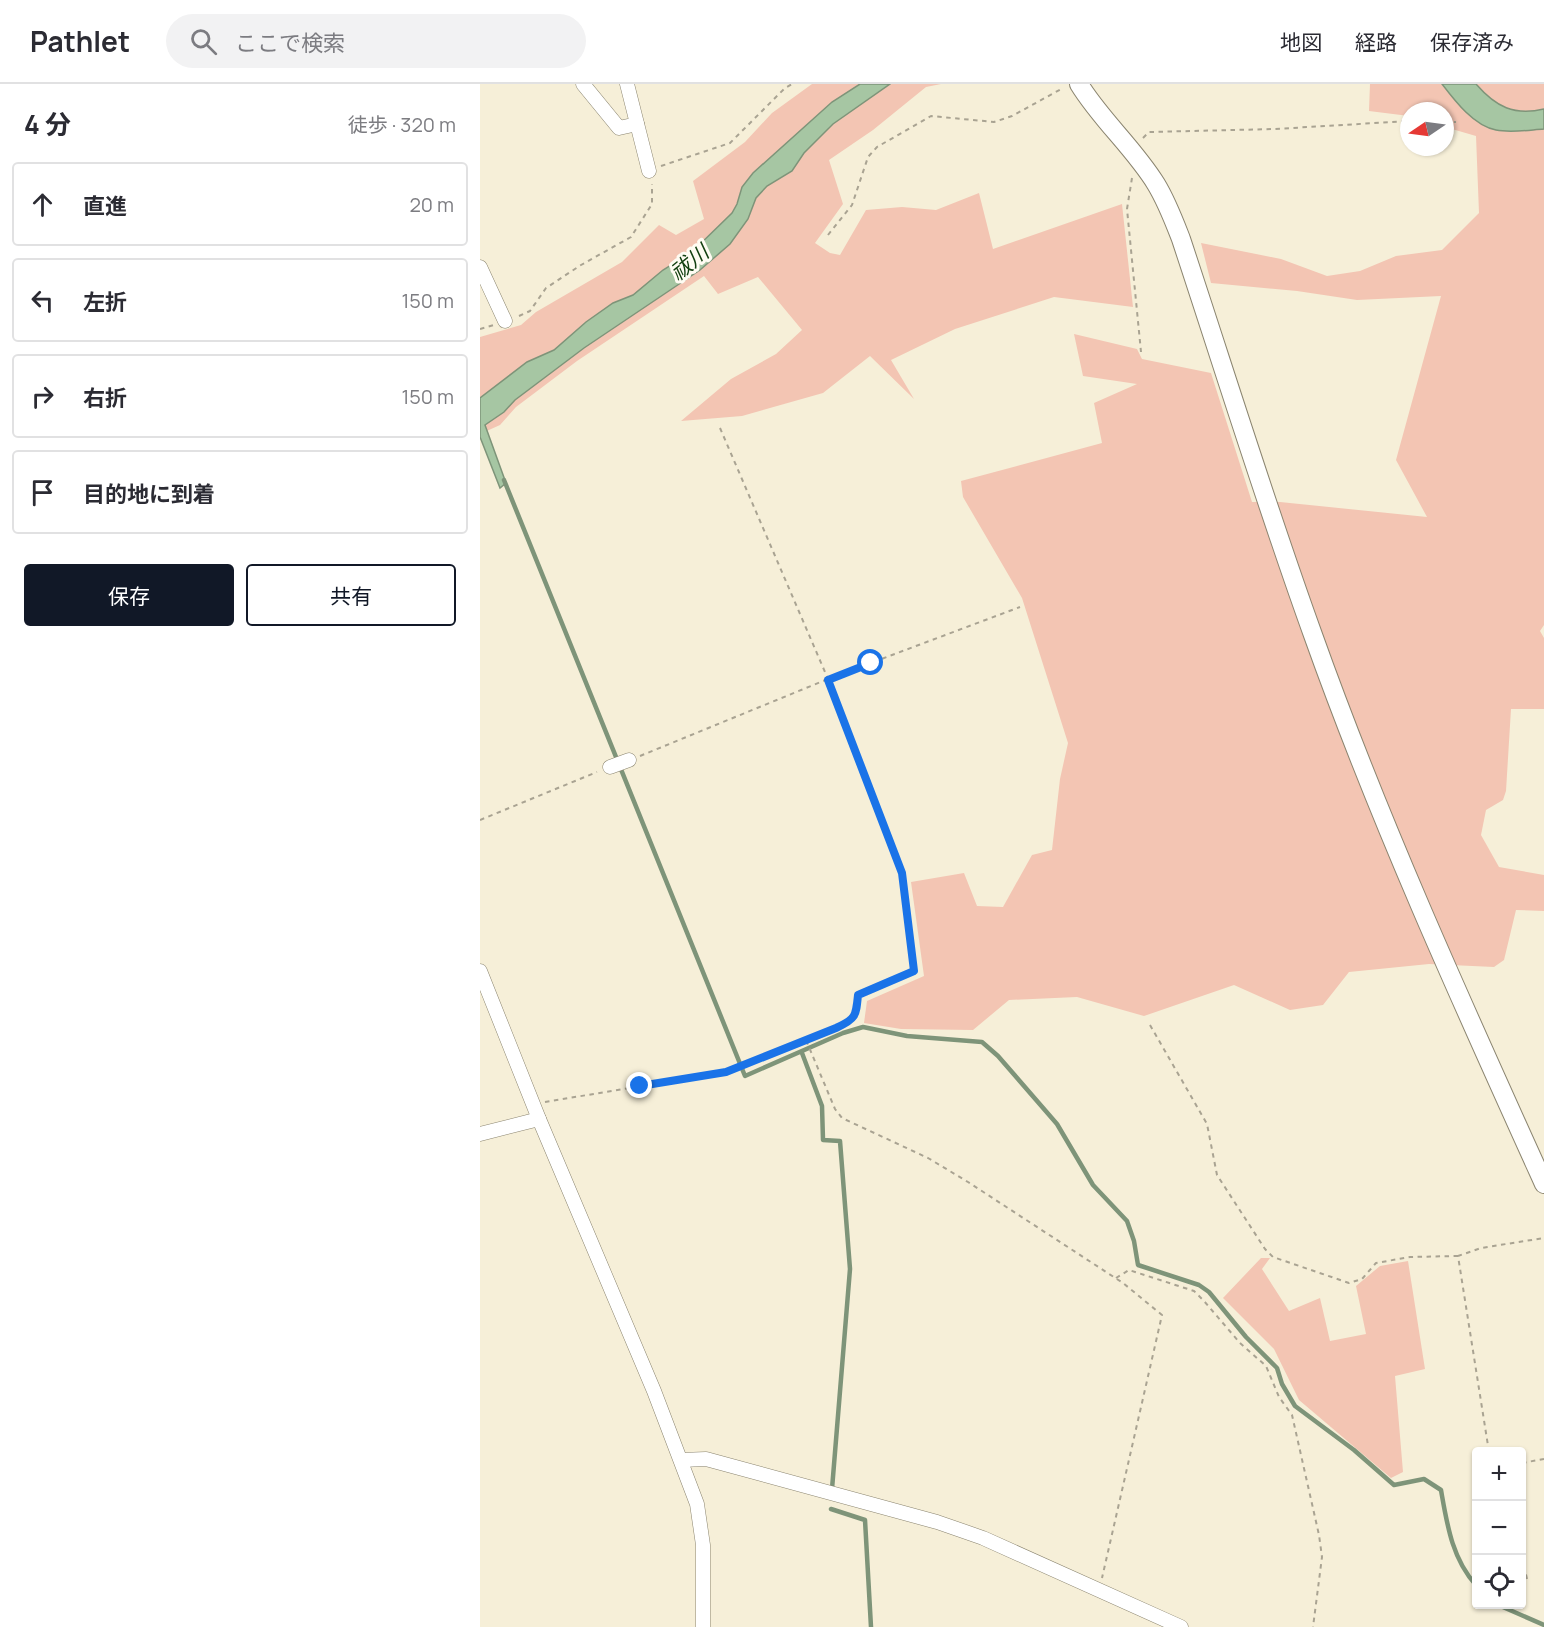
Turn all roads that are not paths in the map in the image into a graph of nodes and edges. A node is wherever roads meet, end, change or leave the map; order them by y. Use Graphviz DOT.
graph roads {
  1 [pos="583,84"];
  2 [pos="627,84"];
  3 [pos="1079,84"];
  4 [pos="637,124"];
  5 [pos="649,171"];
  6 [pos="480,267"];
  7 [pos="505,321"];
  8 [pos="629,760"];
  9 [pos="610,767"];
  10 [pos="480,971"];
  11 [pos="539,1119"];
  12 [pos="480,1134"];
  13 [pos="1544,1184"];
  14 [pos="681,1460"];
  15 [pos="703,1627"];
  16 [pos="1181,1627"];
  1 -- 4 [label="street"];
  2 -- 4 [label="street"];
  3 -- 13 [label="street"];
  4 -- 5 [label="street"];
  6 -- 7 [label="street"];
  8 -- 9 [label="street"];
  10 -- 11 [label="street"];
  11 -- 12 [label="street"];
  11 -- 14 [label="street"];
  14 -- 15 [label="street"];
  14 -- 16 [label="street"];
}
